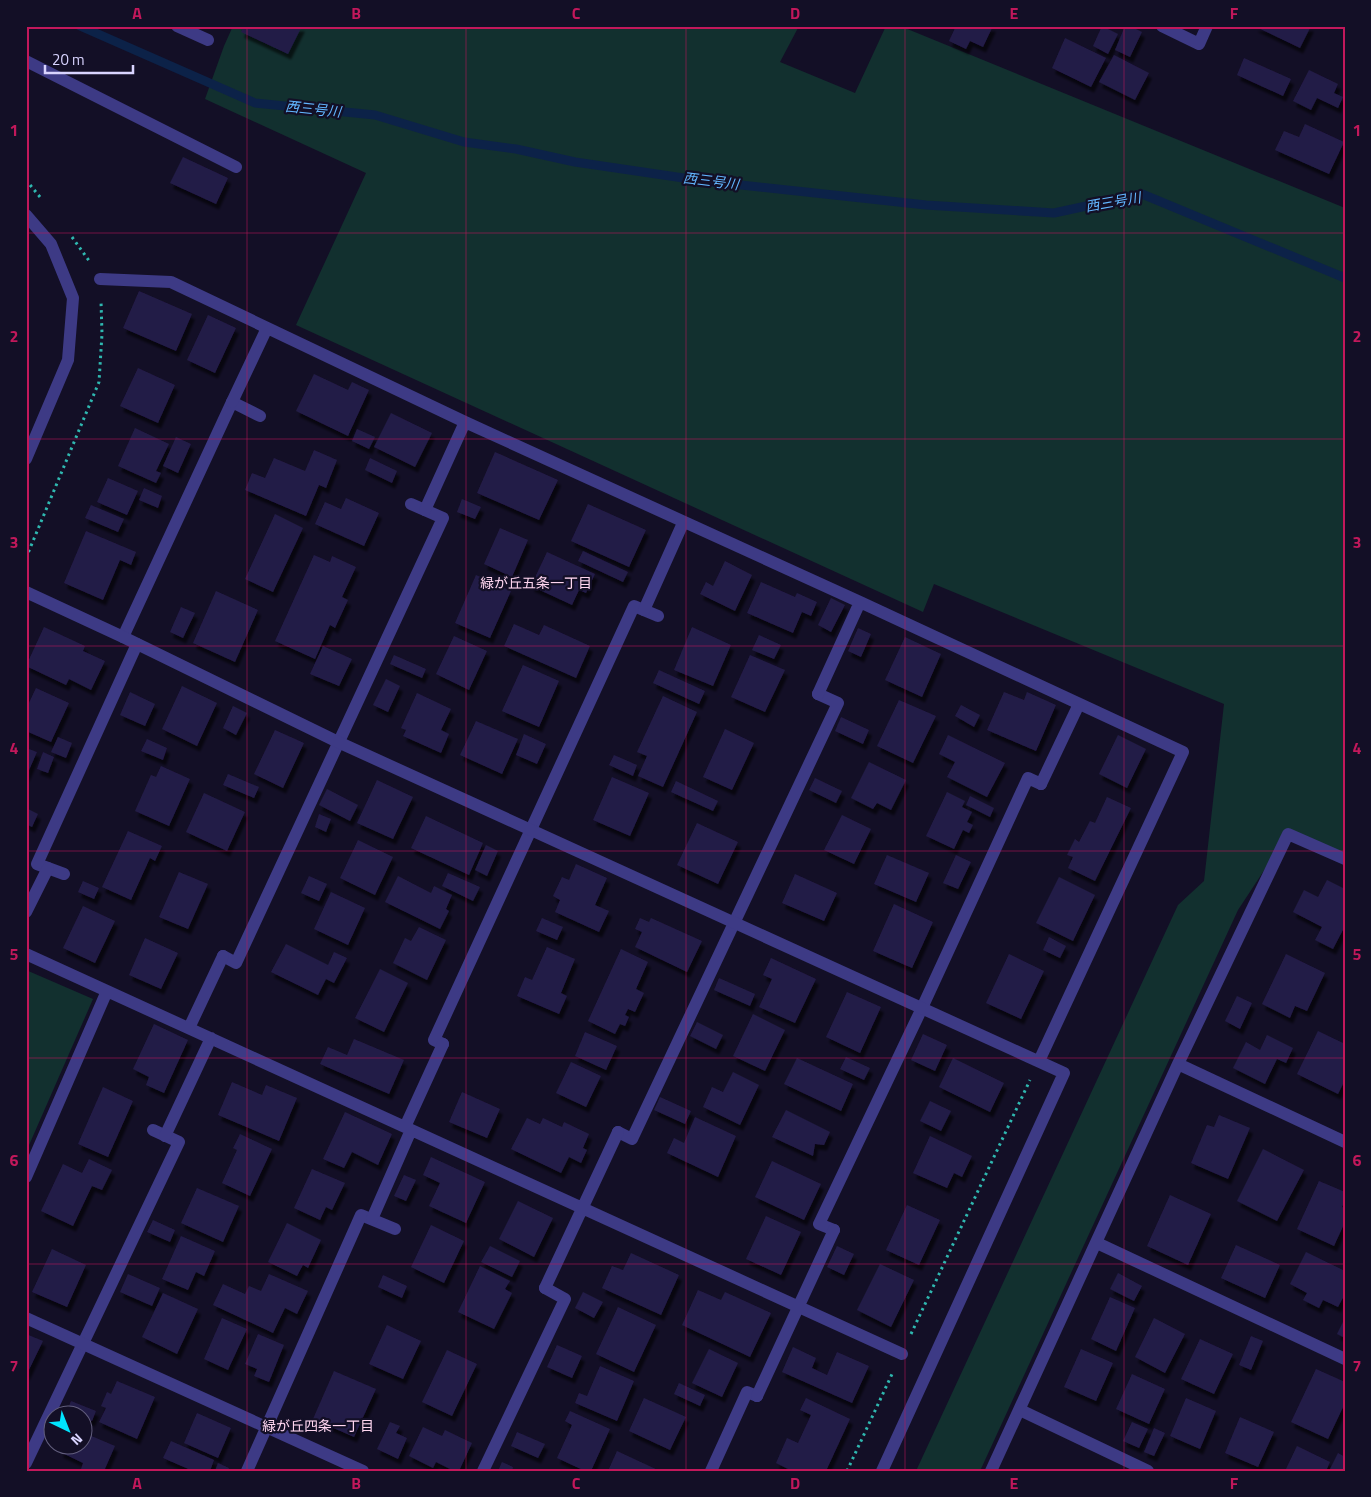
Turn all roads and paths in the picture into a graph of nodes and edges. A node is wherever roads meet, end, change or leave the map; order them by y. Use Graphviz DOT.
graph roads {
  1 [pos="178,26"];
  2 [pos="1162,26"];
  3 [pos="1208,26"];
  4 [pos="208,40"];
  5 [pos="26,61"];
  6 [pos="236,167"];
  7 [pos="26,215"];
  8 [pos="100,279"];
  9 [pos="267,328"];
  10 [pos="232,402"];
  11 [pos="260,416"];
  12 [pos="465,422"];
  13 [pos="26,459"];
  14 [pos="412,504"];
  15 [pos="425,510"];
  16 [pos="683,523"];
  17 [pos="26,558"];
  18 [pos="26,592"];
  19 [pos="860,602"];
  20 [pos="644,610"];
  21 [pos="658,616"];
  22 [pos="123,637"];
  23 [pos="137,644"];
  24 [pos="1079,704"];
  25 [pos="338,742"];
  26 [pos="532,831"];
  27 [pos="1345,859"];
  28 [pos="48,868"];
  29 [pos="64,874"];
  30 [pos="26,912"];
  31 [pos="734,923"];
  32 [pos="26,954"];
  33 [pos="107,991"];
  34 [pos="922,1008"];
  35 [pos="189,1028"];
  36 [pos="210,1038"];
  37 [pos="1039,1061"];
  38 [pos="1178,1064"];
  39 [pos="408,1128"];
  40 [pos="1345,1142"];
  41 [pos="26,1177"];
  42 [pos="582,1208"];
  43 [pos="372,1219"];
  44 [pos="395,1229"];
  45 [pos="1097,1244"];
  46 [pos="798,1306"];
  47 [pos="26,1318"];
  48 [pos="83,1344"];
  49 [pos="902,1354"];
  50 [pos="1345,1359"];
  51 [pos="1020,1410"];
  52 [pos="267,1427"];
  53 [pos="26,1463"];
  54 [pos="247,1471"];
  55 [pos="363,1471"];
  56 [pos="483,1471"];
  57 [pos="710,1471"];
  58 [pos="847,1471"];
  59 [pos="882,1471"];
  60 [pos="991,1471"];
  61 [pos="1148,1471"];
  1 -- 4 [label="street"];
  2 -- 3 [label="street"];
  5 -- 6 [label="street"];
  7 -- 13 [label="street"];
  8 -- 9 [label="street"];
  8 -- 17 [label="path"];
  9 -- 10 [label="street"];
  9 -- 12 [label="street"];
  10 -- 11 [label="street"];
  10 -- 22 [label="street"];
  12 -- 15 [label="street"];
  12 -- 16 [label="street"];
  14 -- 15 [label="street"];
  15 -- 25 [label="street"];
  16 -- 19 [label="street"];
  16 -- 20 [label="street"];
  18 -- 22 [label="street"];
  19 -- 24 [label="street"];
  19 -- 31 [label="street"];
  20 -- 21 [label="street"];
  20 -- 26 [label="street"];
  22 -- 23 [label="street"];
  23 -- 25 [label="street"];
  23 -- 28 [label="street"];
  24 -- 34 [label="street"];
  24 -- 37 [label="street"];
  25 -- 26 [label="street"];
  25 -- 35 [label="street"];
  26 -- 31 [label="street"];
  26 -- 39 [label="street"];
  27 -- 38 [label="street"];
  28 -- 29 [label="street"];
  28 -- 30 [label="street"];
  31 -- 34 [label="street"];
  31 -- 42 [label="street"];
  32 -- 33 [label="street"];
  33 -- 35 [label="street"];
  33 -- 41 [label="street"];
  34 -- 37 [label="street"];
  34 -- 46 [label="street"];
  35 -- 36 [label="street"];
  36 -- 39 [label="street"];
  36 -- 48 [label="street"];
  37 -- 49 [label="path"];
  37 -- 59 [label="street"];
  38 -- 40 [label="street"];
  38 -- 45 [label="street"];
  39 -- 42 [label="street"];
  39 -- 43 [label="street"];
  42 -- 46 [label="street"];
  42 -- 56 [label="street"];
  43 -- 44 [label="street"];
  43 -- 52 [label="street"];
  45 -- 50 [label="street"];
  45 -- 51 [label="street"];
  46 -- 49 [label="street"];
  46 -- 57 [label="street"];
  47 -- 48 [label="street"];
  48 -- 52 [label="street"];
  48 -- 53 [label="street"];
  49 -- 58 [label="path"];
  51 -- 60 [label="street"];
  51 -- 61 [label="street"];
  52 -- 54 [label="street"];
  52 -- 55 [label="street"];
}
